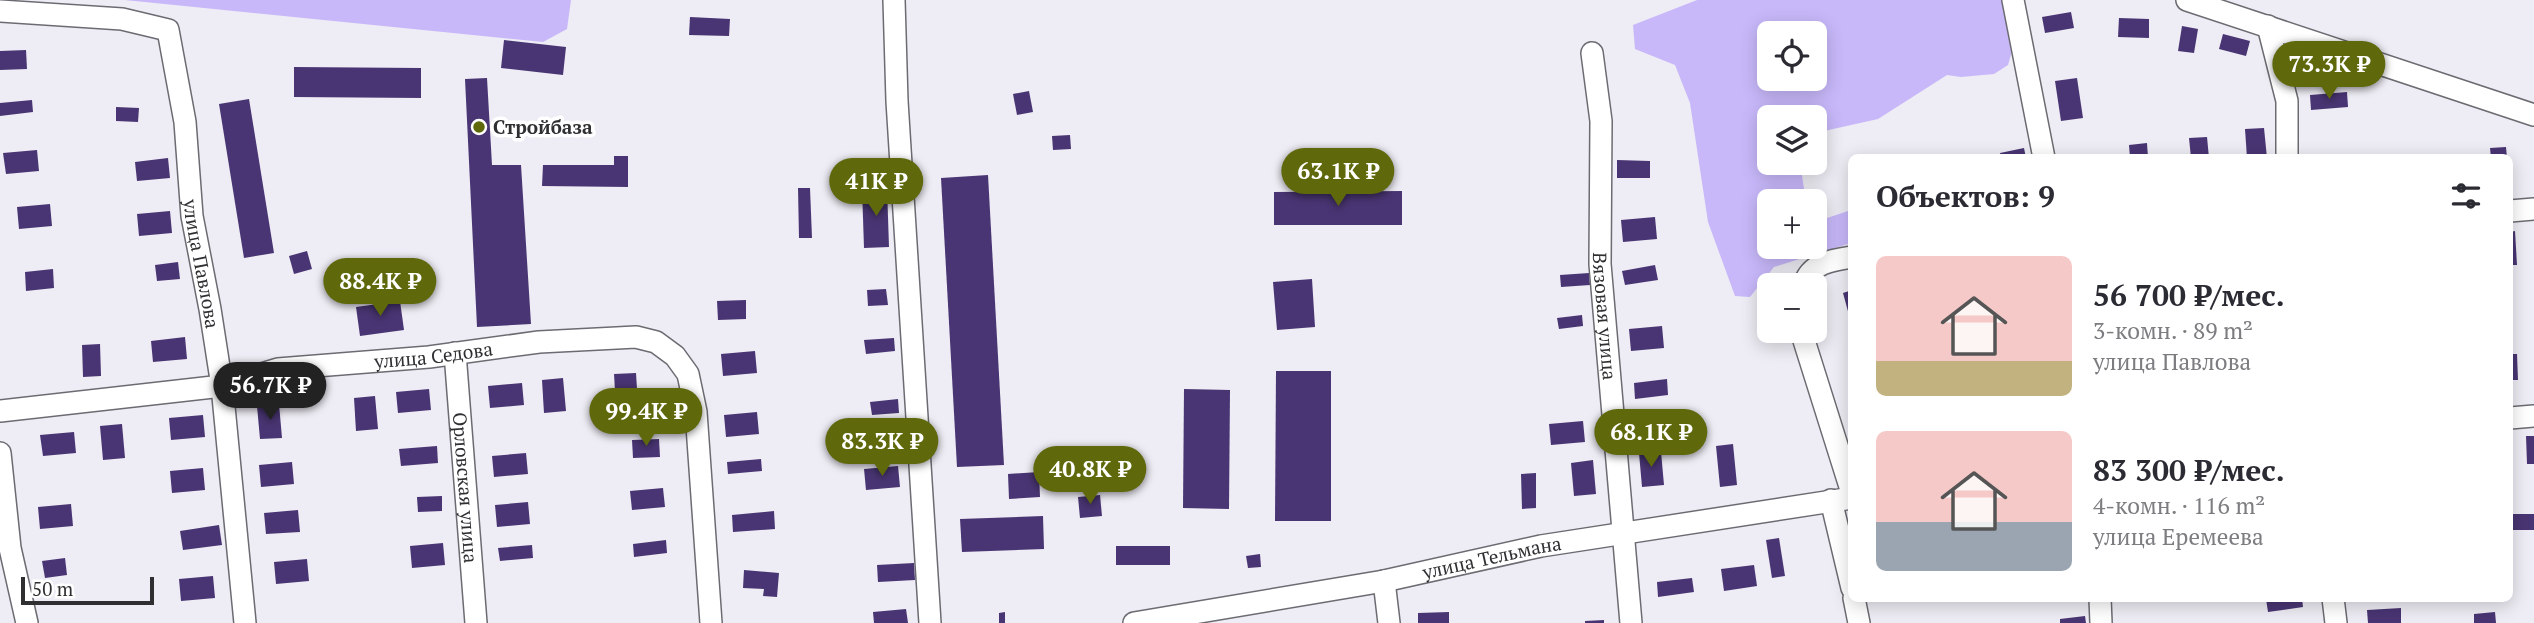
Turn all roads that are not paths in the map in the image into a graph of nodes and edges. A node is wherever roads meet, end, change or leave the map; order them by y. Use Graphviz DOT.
graph roads {
  1 [pos="894,0"];
  2 [pos="2013,0"];
  3 [pos="2187,0"];
  4 [pos="0,11"];
  5 [pos="2268,26"];
  6 [pos="1592,53"];
  7 [pos="2534,115"];
  8 [pos="2043,154"];
  9 [pos="2287,154"];
  10 [pos="2534,209"];
  11 [pos="2513,211"];
  12 [pos="1848,258"];
  13 [pos="1811,273"];
  14 [pos="1805,343"];
  15 [pos="455,353"];
  16 [pos="222,386"];
  17 [pos="0,411"];
  18 [pos="2534,415"];
  19 [pos="2513,418"];
  20 [pos="0,453"];
  21 [pos="1848,480"];
  22 [pos="1841,499"];
  23 [pos="1622,533"];
  24 [pos="1848,556"];
  25 [pos="1384,581"];
  26 [pos="1855,602"];
  27 [pos="2100,602"];
  28 [pos="2333,602"];
  29 [pos="1164,621"];
  30 [pos="27,623"];
  31 [pos="245,623"];
  32 [pos="476,623"];
  33 [pos="710,623"];
  34 [pos="930,623"];
  35 [pos="1134,623"];
  36 [pos="1389,623"];
  37 [pos="1630,623"];
  38 [pos="1860,623"];
  39 [pos="2101,623"];
  40 [pos="2336,623"];
  1 -- 34 [label="street"];
  2 -- 8 [label="street"];
  3 -- 5 [label="street"];
  4 -- 16 [label="street, улица Павлова"];
  5 -- 7 [label="street"];
  5 -- 9 [label="street"];
  6 -- 23 [label="street, Вязовая улица"];
  10 -- 11 [label="street"];
  12 -- 13 [label="street"];
  14 -- 21 [label="street"];
  15 -- 16 [label="street, улица Седова"];
  15 -- 32 [label="street, Орловская улица"];
  15 -- 33 [label="street, улица Седова"];
  16 -- 17 [label="street, улица Седова"];
  16 -- 31 [label="street, улица Павлова"];
  18 -- 19 [label="street"];
  20 -- 30 [label="street"];
  22 -- 23 [label="street, улица Тельмана"];
  22 -- 24 [label="street"];
  23 -- 25 [label="street, улица Тельмана"];
  23 -- 37 [label="street, Вязовая улица"];
  25 -- 29 [label="street, улица Тельмана"];
  25 -- 36 [label="street"];
  26 -- 38 [label="street"];
  27 -- 39 [label="street"];
  28 -- 40 [label="street"];
  29 -- 35 [label="street, улица Тельмана"];
}
